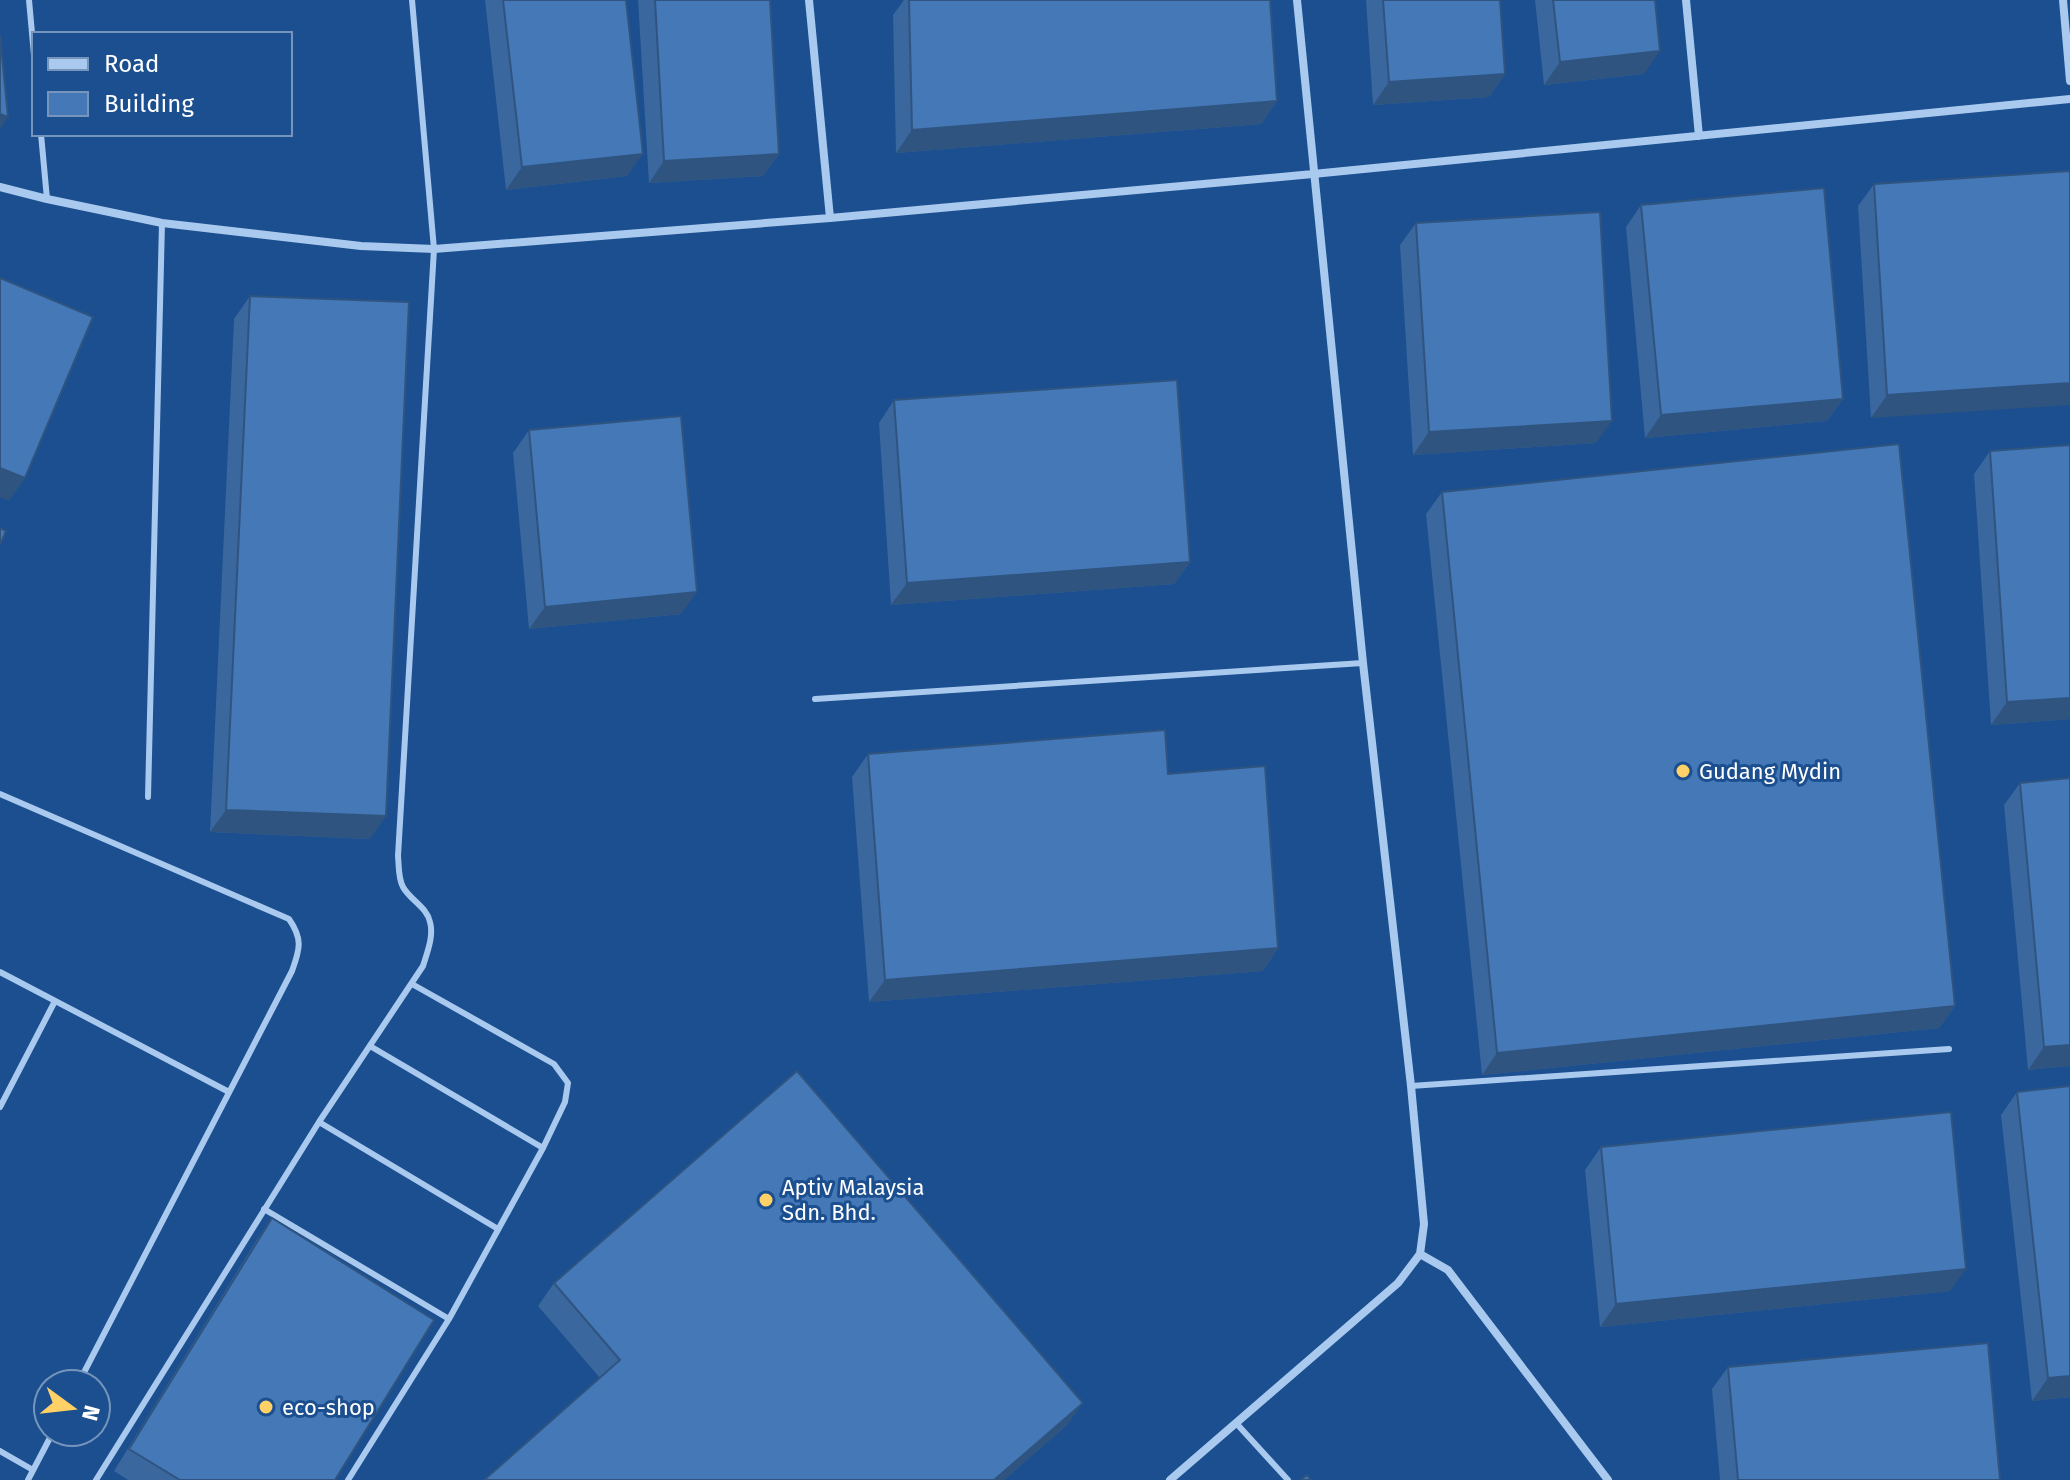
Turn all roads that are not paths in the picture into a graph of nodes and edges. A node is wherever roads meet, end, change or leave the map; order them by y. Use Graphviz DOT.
graph roads {
  1 [pos="29,0"];
  2 [pos="412,0"];
  3 [pos="809,0"];
  4 [pos="1297,0"];
  5 [pos="1686,0"];
  6 [pos="2063,0"];
  7 [pos="32,33"];
  8 [pos="2070,81"];
  9 [pos="2070,99"];
  10 [pos="41,136"];
  11 [pos="1699,136"];
  12 [pos="1313,174"];
  13 [pos="0,187"];
  14 [pos="47,199"];
  15 [pos="830,218"];
  16 [pos="162,223"];
  17 [pos="434,249"];
  18 [pos="1363,663"];
  19 [pos="815,699"];
  20 [pos="0,794"];
  21 [pos="148,797"];
  22 [pos="0,972"];
  23 [pos="412,984"];
  24 [pos="55,1001"];
  25 [pos="370,1046"];
  26 [pos="1949,1049"];
  27 [pos="1411,1086"];
  28 [pos="229,1092"];
  29 [pos="0,1107"];
  30 [pos="319,1122"];
  31 [pos="543,1148"];
  32 [pos="264,1209"];
  33 [pos="498,1229"];
  34 [pos="1420,1254"];
  35 [pos="449,1319"];
  36 [pos="86,1368"];
  37 [pos="1236,1423"];
  38 [pos="45,1448"];
  39 [pos="0,1451"];
  40 [pos="33,1470"];
  41 [pos="28,1480"];
  42 [pos="96,1480"];
  43 [pos="348,1480"];
  44 [pos="1170,1480"];
  45 [pos="1288,1480"];
  46 [pos="1608,1480"];
  1 -- 7 [label="lane"];
  2 -- 17 [label="lane"];
  3 -- 15 [label="street"];
  4 -- 12 [label="street"];
  5 -- 11 [label="street"];
  6 -- 8 [label="street"];
  9 -- 11 [label="street"];
  10 -- 14 [label="lane"];
  11 -- 12 [label="street"];
  12 -- 15 [label="street"];
  12 -- 18 [label="street"];
  13 -- 14 [label="street"];
  14 -- 16 [label="street"];
  15 -- 17 [label="street"];
  16 -- 17 [label="street"];
  16 -- 21 [label="lane"];
  17 -- 23 [label="lane"];
  18 -- 19 [label="lane"];
  18 -- 27 [label="street"];
  20 -- 28 [label="lane"];
  22 -- 24 [label="lane"];
  23 -- 25 [label="lane"];
  23 -- 31 [label="lane"];
  24 -- 28 [label="lane"];
  24 -- 29 [label="lane"];
  25 -- 30 [label="lane"];
  25 -- 31 [label="lane"];
  26 -- 27 [label="lane"];
  27 -- 34 [label="street"];
  28 -- 36 [label="lane"];
  30 -- 32 [label="lane"];
  30 -- 33 [label="lane"];
  31 -- 33 [label="lane"];
  32 -- 35 [label="lane"];
  32 -- 42 [label="lane"];
  33 -- 35 [label="lane"];
  34 -- 37 [label="street"];
  34 -- 46 [label="street"];
  35 -- 43 [label="lane"];
  37 -- 44 [label="street"];
  37 -- 45 [label="lane"];
  38 -- 40 [label="lane"];
  39 -- 40 [label="lane"];
  40 -- 41 [label="lane"];
}
